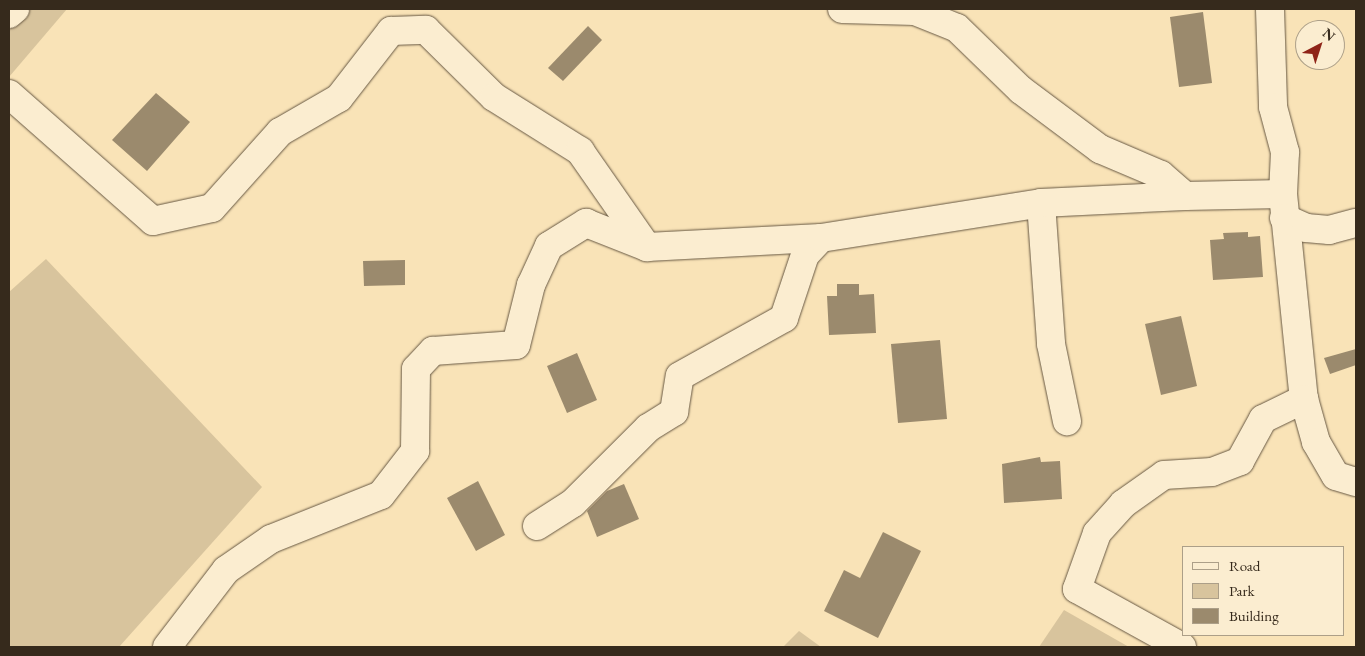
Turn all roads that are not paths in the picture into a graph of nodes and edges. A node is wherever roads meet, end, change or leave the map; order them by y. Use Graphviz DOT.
graph roads {
  1 [pos="15,9"];
  2 [pos="842,9"];
  3 [pos="1270,9"];
  4 [pos="9,14"];
  5 [pos="957,18"];
  6 [pos="9,94"];
  7 [pos="1185,196"];
  8 [pos="1041,203"];
  9 [pos="1284,206"];
  10 [pos="1356,223"];
  11 [pos="821,238"];
  12 [pos="647,246"];
  13 [pos="1304,399"];
  14 [pos="1067,421"];
  15 [pos="1356,482"];
  16 [pos="536,526"];
  17 [pos="167,647"];
  18 [pos="1182,647"];
  1 -- 4 [label="street"];
  2 -- 5 [label="street"];
  3 -- 9 [label="street"];
  5 -- 7 [label="street"];
  6 -- 12 [label="street"];
  7 -- 8 [label="street"];
  7 -- 9 [label="street"];
  8 -- 11 [label="street"];
  8 -- 14 [label="street"];
  9 -- 10 [label="street"];
  9 -- 13 [label="street"];
  11 -- 12 [label="street"];
  11 -- 16 [label="street"];
  12 -- 17 [label="street"];
  13 -- 15 [label="street"];
  13 -- 18 [label="street"];
}
